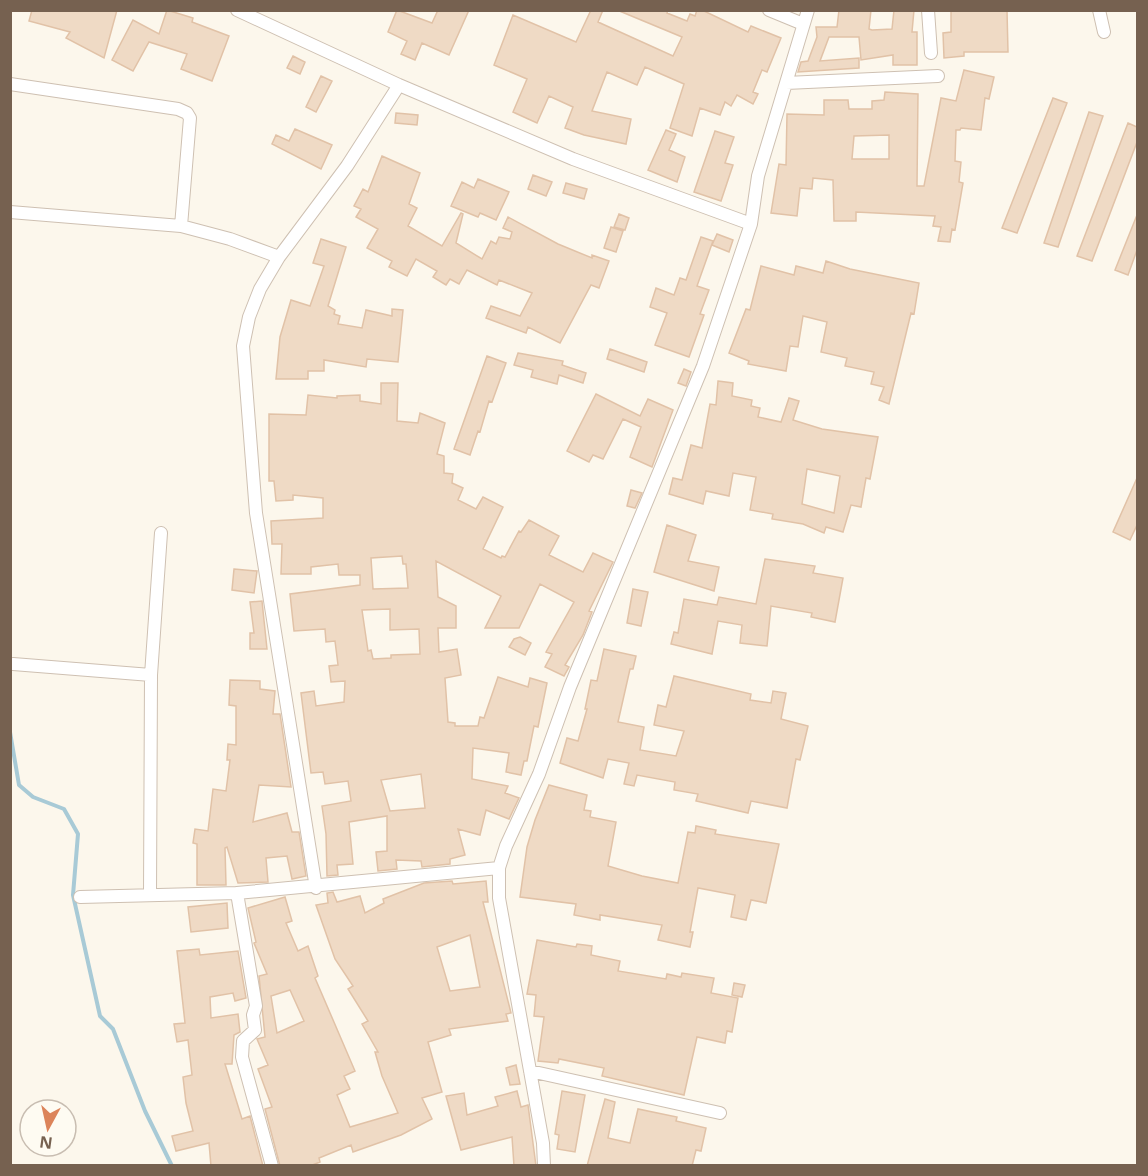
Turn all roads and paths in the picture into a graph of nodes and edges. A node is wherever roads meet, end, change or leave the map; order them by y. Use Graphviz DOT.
graph roads {
  1 [pos="237,10"];
  2 [pos="769,10"];
  3 [pos="808,10"];
  4 [pos="928,10"];
  5 [pos="1099,10"];
  6 [pos="803,24"];
  7 [pos="1104,32"];
  8 [pos="931,53"];
  9 [pos="938,76"];
  10 [pos="786,83"];
  11 [pos="10,84"];
  12 [pos="399,85"];
  13 [pos="10,212"];
  14 [pos="751,224"];
  15 [pos="181,226"];
  16 [pos="279,257"];
  17 [pos="161,533"];
  18 [pos="13,664"];
  19 [pos="150,675"];
  20 [pos="499,868"];
  21 [pos="316,888"];
  22 [pos="237,893"];
  23 [pos="150,895"];
  24 [pos="80,897"];
  25 [pos="530,1071"];
  26 [pos="720,1113"];
  27 [pos="272,1166"];
  28 [pos="544,1166"];
  1 -- 12 [label="street"];
  2 -- 6 [label="street"];
  3 -- 6 [label="street"];
  4 -- 8 [label="street"];
  5 -- 7 [label="street"];
  6 -- 10 [label="street"];
  9 -- 10 [label="street"];
  10 -- 14 [label="street"];
  11 -- 15 [label="street"];
  12 -- 14 [label="street"];
  12 -- 16 [label="street"];
  13 -- 15 [label="street"];
  14 -- 20 [label="street"];
  15 -- 16 [label="street"];
  16 -- 21 [label="street"];
  17 -- 19 [label="street"];
  18 -- 19 [label="street"];
  19 -- 23 [label="street"];
  20 -- 21 [label="street"];
  20 -- 25 [label="street"];
  21 -- 22 [label="street"];
  22 -- 23 [label="street"];
  22 -- 27 [label="street"];
  23 -- 24 [label="street"];
  25 -- 26 [label="street"];
  25 -- 28 [label="street"];
}
